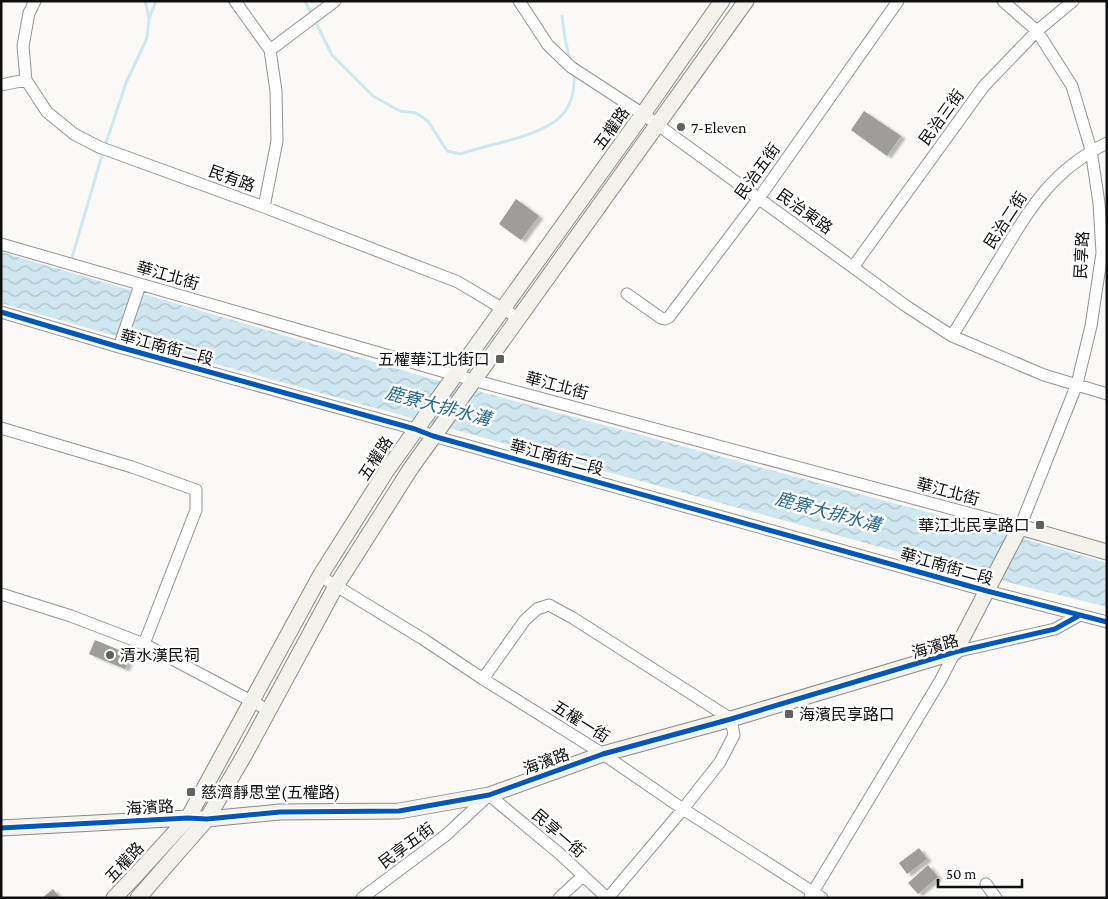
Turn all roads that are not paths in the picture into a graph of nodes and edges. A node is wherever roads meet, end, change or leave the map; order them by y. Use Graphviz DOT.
graph roads {
  1 [pos="35,1"];
  2 [pos="235,1"];
  3 [pos="335,1"];
  4 [pos="519,1"];
  5 [pos="722,1"];
  6 [pos="746,1"];
  7 [pos="898,1"];
  8 [pos="1003,1"];
  9 [pos="1073,1"];
  10 [pos="1038,31"];
  11 [pos="270,50"];
  12 [pos="26,80"];
  13 [pos="1,86"];
  14 [pos="643,114"];
  15 [pos="657,125"];
  16 [pos="1107,143"];
  17 [pos="1091,150"];
  18 [pos="758,198"];
  19 [pos="264,207"];
  20 [pos="1,244"];
  21 [pos="1104,253"];
  22 [pos="853,267"];
  23 [pos="140,287"];
  24 [pos="627,294"];
  25 [pos="502,310"];
  26 [pos="1,312"];
  27 [pos="518,318"];
  28 [pos="952,336"];
  29 [pos="121,344"];
  30 [pos="452,377"];
  31 [pos="471,384"];
  32 [pos="1077,384"];
  33 [pos="1107,394"];
  34 [pos="418,425"];
  35 [pos="1,428"];
  36 [pos="437,431"];
  37 [pos="1020,527"];
  38 [pos="1107,552"];
  39 [pos="320,576"];
  40 [pos="336,586"];
  41 [pos="987,591"];
  42 [pos="1,594"];
  43 [pos="1080,615"];
  44 [pos="1107,622"];
  45 [pos="144,644"];
  46 [pos="955,652"];
  47 [pos="483,679"];
  48 [pos="251,701"];
  49 [pos="268,710"];
  50 [pos="731,719"];
  51 [pos="603,754"];
  52 [pos="488,794"];
  53 [pos="683,809"];
  54 [pos="188,818"];
  55 [pos="206,819"];
  56 [pos="1,828"];
  57 [pos="583,876"];
  58 [pos="986,884"];
  59 [pos="815,896"];
  60 [pos="114,898"];
  61 [pos="138,898"];
  62 [pos="362,898"];
  63 [pos="558,898"];
  64 [pos="608,898"];
  65 [pos="996,898"];
  1 -- 12 [label="street, 民有路"];
  2 -- 11 [label="street"];
  3 -- 11 [label="street"];
  4 -- 14 [label="street, 民治東路"];
  5 -- 14 [label="street, 五權路"];
  6 -- 15 [label="street, 五權路"];
  7 -- 18 [label="street, 民治五街"];
  8 -- 10 [label="street, 民享路"];
  9 -- 10 [label="street, 民治三街"];
  10 -- 17 [label="street, 民享路"];
  10 -- 22 [label="street, 民治三街"];
  11 -- 19 [label="street"];
  12 -- 13 [label="street"];
  12 -- 19 [label="street, 民有路"];
  14 -- 15 [label="street, 民治東路"];
  14 -- 25 [label="street, 五權路"];
  15 -- 18 [label="street, 民治東路"];
  15 -- 27 [label="street, 五權路"];
  16 -- 17 [label="street, 民治二街"];
  17 -- 21 [label="street, 民享路"];
  17 -- 28 [label="street, 民治二街"];
  18 -- 22 [label="street, 民治東路"];
  18 -- 24 [label="street, 民治五街"];
  19 -- 25 [label="street, 民有路"];
  20 -- 23 [label="street, 華江北街"];
  21 -- 32 [label="street, 民享路"];
  22 -- 28 [label="street, 民治東路"];
  23 -- 29 [label="street"];
  23 -- 30 [label="street, 華江北街"];
  25 -- 27 [label="street, 民有路"];
  25 -- 30 [label="street, 五權路"];
  26 -- 29 [label="street, 華江南街二段"];
  27 -- 31 [label="street, 五權路"];
  28 -- 32 [label="street, 民治東路"];
  29 -- 34 [label="street, 華江南街二段"];
  30 -- 31 [label="street, 華江北街"];
  30 -- 34 [label="street, 五權路"];
  31 -- 36 [label="street, 五權路"];
  31 -- 37 [label="street, 華江北街"];
  32 -- 33 [label="street, 民治東路"];
  32 -- 37 [label="street, 民享路"];
  34 -- 36 [label="street, 華江南街二段"];
  34 -- 39 [label="street, 五權路"];
  35 -- 45 [label="street"];
  36 -- 40 [label="street, 五權路"];
  36 -- 41 [label="street, 華江南街二段"];
  37 -- 38 [label="street, 華江北街"];
  37 -- 41 [label="street"];
  39 -- 40 [label="street, 五權一街"];
  39 -- 48 [label="street, 五權路"];
  40 -- 47 [label="street, 五權一街"];
  40 -- 49 [label="street, 五權路"];
  41 -- 43 [label="street, 華江南街二段"];
  41 -- 46 [label="street"];
  42 -- 45 [label="street"];
  43 -- 44 [label="street, 華江南街二段"];
  43 -- 46 [label="street, 海濱路"];
  45 -- 48 [label="street"];
  46 -- 50 [label="street, 海濱路"];
  46 -- 59 [label="street"];
  47 -- 50 [label="street"];
  47 -- 51 [label="street, 五權一街"];
  48 -- 49 [label="street"];
  48 -- 54 [label="street, 五權路"];
  49 -- 55 [label="street, 五權路"];
  50 -- 51 [label="street, 海濱路"];
  50 -- 53 [label="street"];
  51 -- 52 [label="street, 海濱路"];
  51 -- 53 [label="street, 五權一街"];
  52 -- 55 [label="street, 海濱路"];
  52 -- 57 [label="street, 民享一街"];
  52 -- 62 [label="street, 民享五街"];
  53 -- 59 [label="street, 五權一街"];
  53 -- 64 [label="street"];
  54 -- 55 [label="street, 海濱路"];
  54 -- 56 [label="street, 海濱路"];
  54 -- 60 [label="street, 五權路"];
  55 -- 61 [label="street, 五權路"];
  57 -- 63 [label="street"];
  57 -- 64 [label="street, 民享一街"];
  58 -- 65 [label="street"];
}
